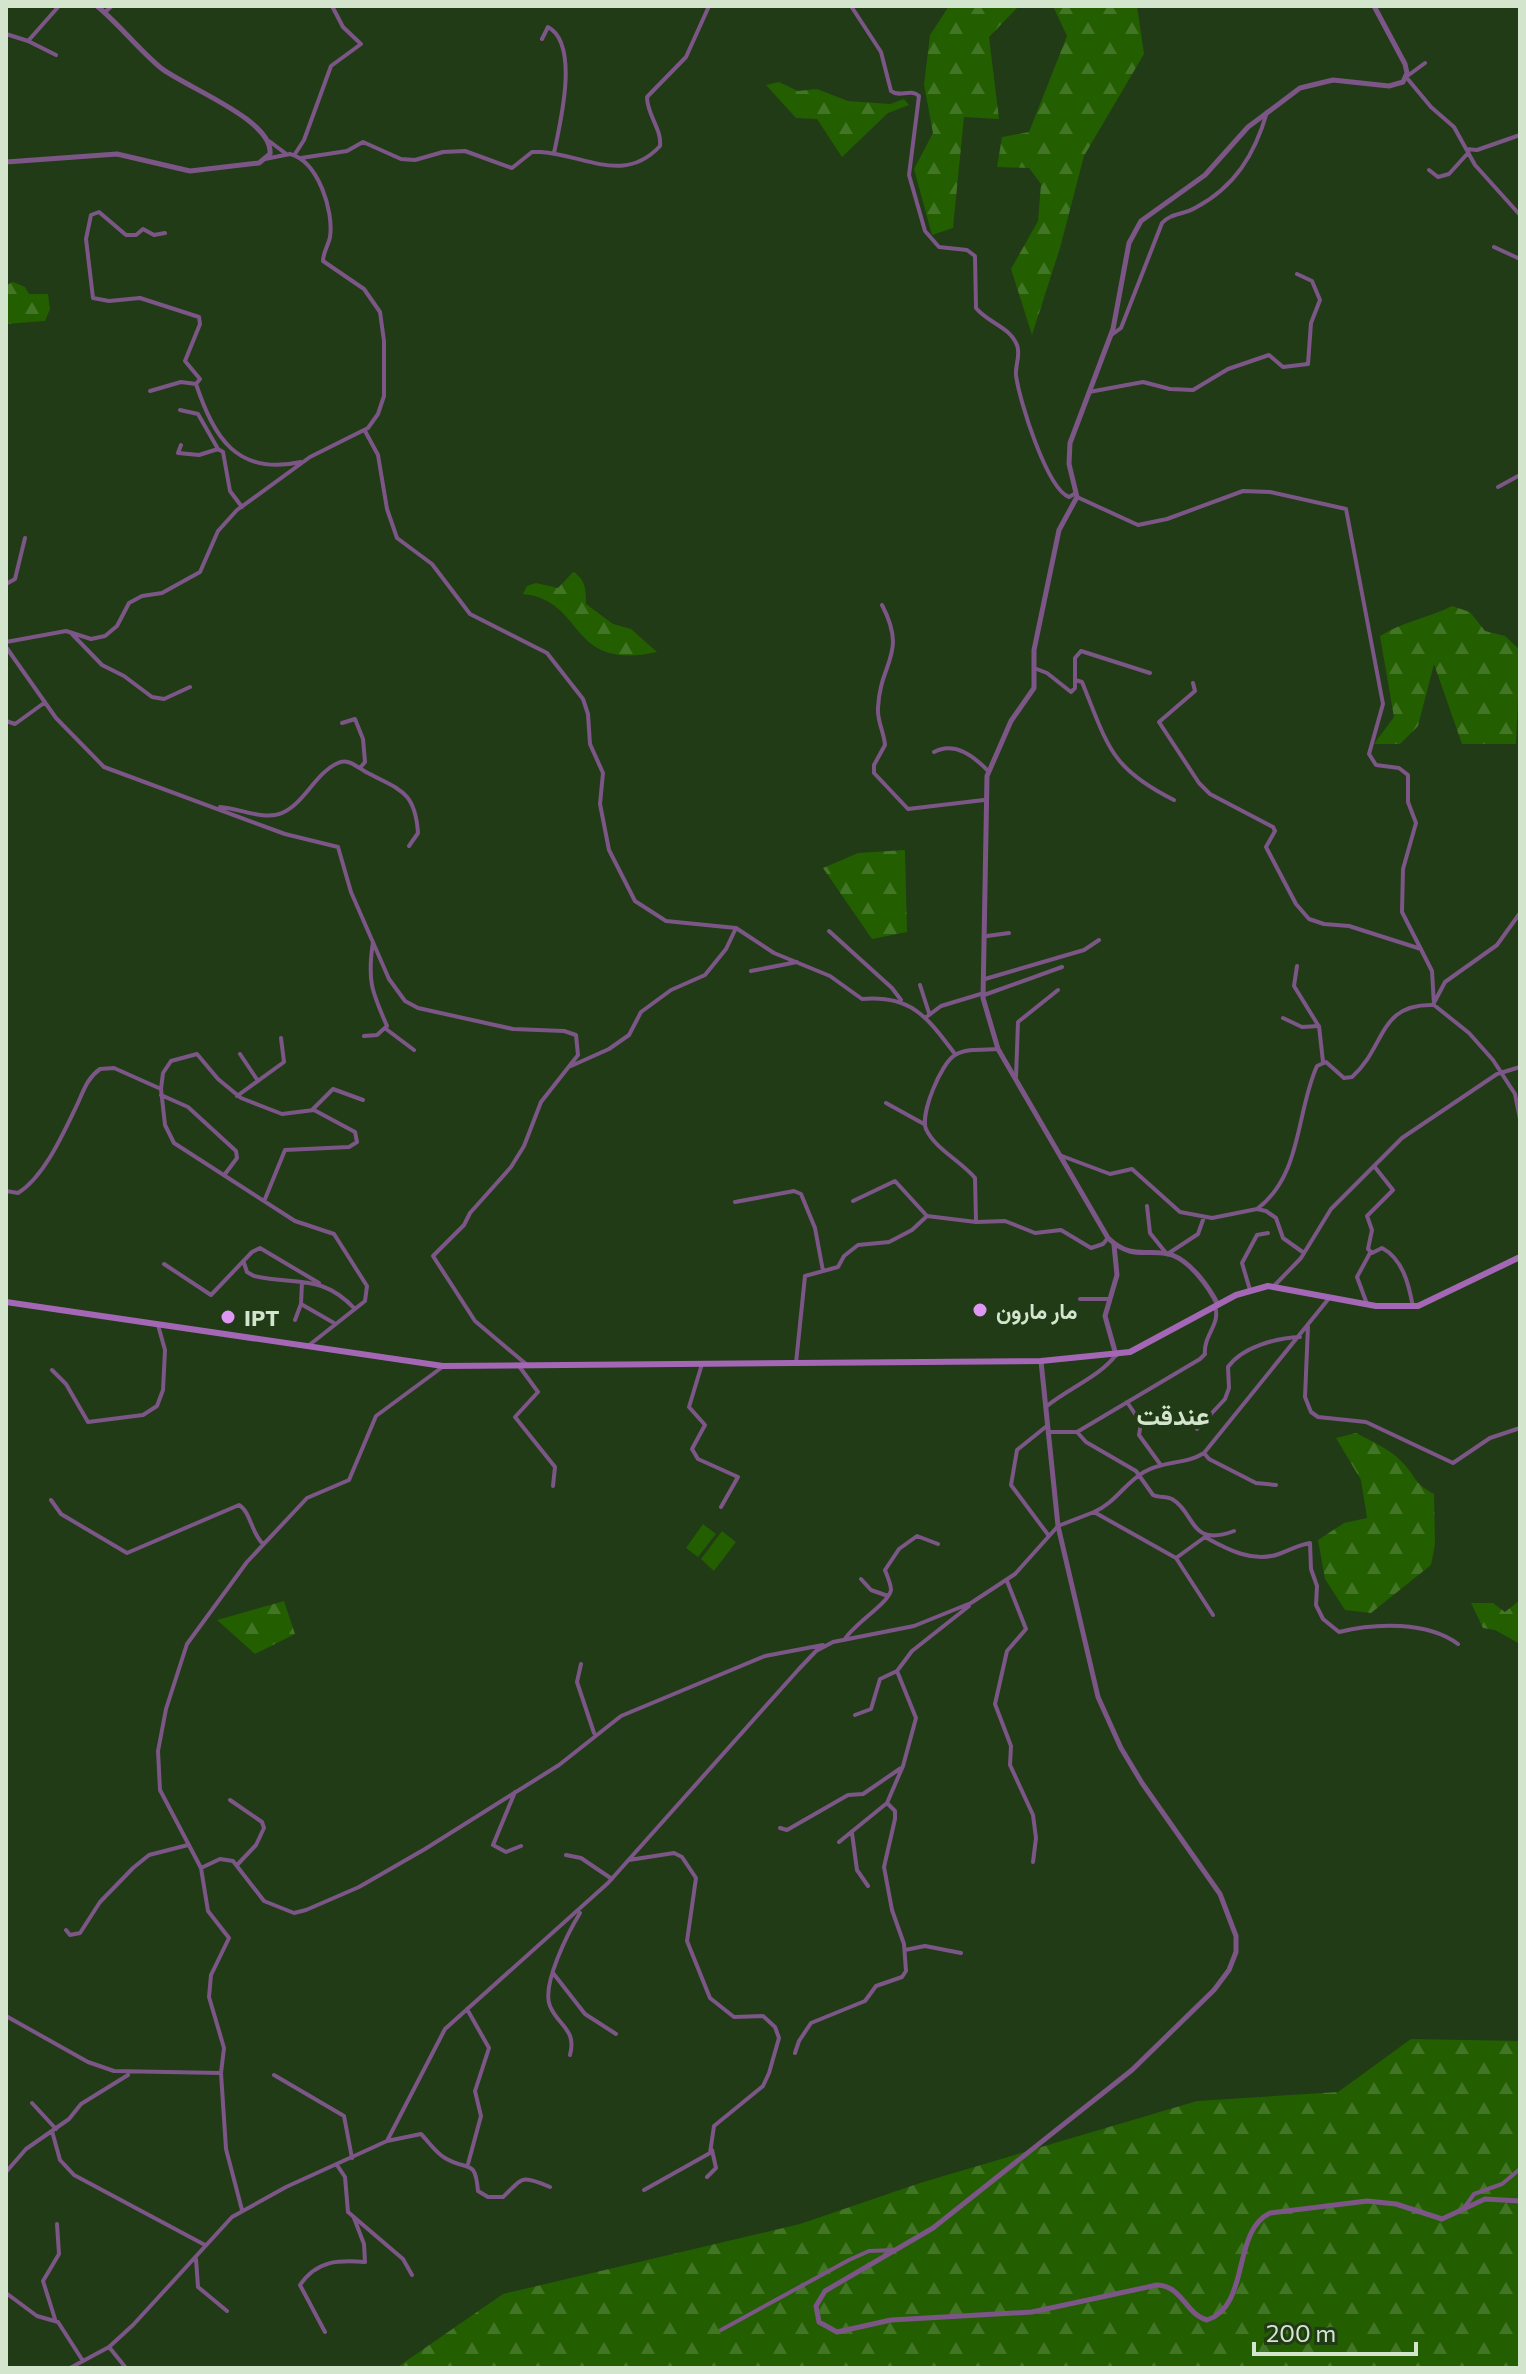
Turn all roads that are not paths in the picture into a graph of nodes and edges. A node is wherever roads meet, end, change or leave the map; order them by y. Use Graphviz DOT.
graph roads {
  1 [pos="59,6"];
  2 [pos="97,6"];
  3 [pos="112,6"];
  4 [pos="332,6"];
  5 [pos="709,6"];
  6 [pos="851,6"];
  7 [pos="1374,6"];
  8 [pos="105,12"];
  9 [pos="6,34"];
  10 [pos="542,39"];
  11 [pos="28,41"];
  12 [pos="56,55"];
  13 [pos="1425,63"];
  14 [pos="1406,77"];
  15 [pos="1267,111"];
  16 [pos="1520,135"];
  17 [pos="269,141"];
  18 [pos="1467,151"];
  19 [pos="285,153"];
  20 [pos="554,153"];
  21 [pos="295,154"];
  22 [pos="301,158"];
  23 [pos="265,159"];
  24 [pos="6,162"];
  25 [pos="1429,170"];
  26 [pos="1520,215"];
  27 [pos="165,233"];
  28 [pos="1494,247"];
  29 [pos="1520,259"];
  30 [pos="1297,274"];
  31 [pos="1110,336"];
  32 [pos="196,384"];
  33 [pos="150,391"];
  34 [pos="1087,393"];
  35 [pos="180,410"];
  36 [pos="365,431"];
  37 [pos="181,445"];
  38 [pos="218,449"];
  39 [pos="304,461"];
  40 [pos="1520,475"];
  41 [pos="1498,487"];
  42 [pos="1076,495"];
  43 [pos="242,507"];
  44 [pos="25,538"];
  45 [pos="6,584"];
  46 [pos="882,605"];
  47 [pos="71,632"];
  48 [pos="6,644"];
  49 [pos="1034,668"];
  50 [pos="1150,673"];
  51 [pos="1075,680"];
  52 [pos="1193,683"];
  53 [pos="190,687"];
  54 [pos="44,703"];
  55 [pos="6,721"];
  56 [pos="342,723"];
  57 [pos="934,752"];
  58 [pos="360,768"];
  59 [pos="988,771"];
  60 [pos="984,800"];
  61 [pos="1174,800"];
  62 [pos="217,807"];
  63 [pos="409,846"];
  64 [pos="1520,913"];
  65 [pos="736,928"];
  66 [pos="829,931"];
  67 [pos="1009,933"];
  68 [pos="987,936"];
  69 [pos="373,940"];
  70 [pos="1099,940"];
  71 [pos="1421,949"];
  72 [pos="799,962"];
  73 [pos="1297,966"];
  74 [pos="1062,967"];
  75 [pos="751,971"];
  76 [pos="985,979"];
  77 [pos="920,985"];
  78 [pos="1058,990"];
  79 [pos="984,994"];
  80 [pos="902,1002"];
  81 [pos="1434,1004"];
  82 [pos="927,1016"];
  83 [pos="1283,1018"];
  84 [pos="1318,1025"];
  85 [pos="386,1029"];
  86 [pos="364,1036"];
  87 [pos="281,1038"];
  88 [pos="998,1049"];
  89 [pos="414,1050"];
  90 [pos="240,1054"];
  91 [pos="955,1054"];
  92 [pos="1323,1062"];
  93 [pos="571,1066"];
  94 [pos="1520,1067"];
  95 [pos="1501,1072"];
  96 [pos="1016,1080"];
  97 [pos="258,1081"];
  98 [pos="161,1092"];
  99 [pos="237,1096"];
  100 [pos="363,1100"];
  101 [pos="886,1103"];
  102 [pos="312,1110"];
  103 [pos="1520,1119"];
  104 [pos="924,1124"];
  105 [pos="1062,1156"];
  106 [pos="1374,1166"];
  107 [pos="225,1174"];
  108 [pos="6,1191"];
  109 [pos="265,1199"];
  110 [pos="853,1201"];
  111 [pos="735,1202"];
  112 [pos="1147,1206"];
  113 [pos="1257,1209"];
  114 [pos="927,1216"];
  115 [pos="1204,1217"];
  116 [pos="976,1222"];
  117 [pos="1268,1233"];
  118 [pos="1108,1238"];
  119 [pos="1114,1244"];
  120 [pos="1304,1253"];
  121 [pos="1370,1253"];
  122 [pos="1167,1254"];
  123 [pos="1520,1257"];
  124 [pos="244,1261"];
  125 [pos="164,1264"];
  126 [pos="823,1271"];
  127 [pos="302,1282"];
  128 [pos="319,1283"];
  129 [pos="1273,1287"];
  130 [pos="1250,1290"];
  131 [pos="1331,1296"];
  132 [pos="1080,1299"];
  133 [pos="1109,1299"];
  134 [pos="6,1302"];
  135 [pos="301,1304"];
  136 [pos="1367,1304"];
  137 [pos="1216,1306"];
  138 [pos="1413,1307"];
  139 [pos="355,1309"];
  140 [pos="295,1320"];
  141 [pos="334,1323"];
  142 [pos="158,1325"];
  143 [pos="1308,1326"];
  144 [pos="1300,1337"];
  145 [pos="308,1347"];
  146 [pos="1116,1355"];
  147 [pos="1041,1361"];
  148 [pos="702,1364"];
  149 [pos="796,1365"];
  150 [pos="443,1366"];
  151 [pos="523,1366"];
  152 [pos="52,1370"];
  153 [pos="1126,1401"];
  154 [pos="1047,1406"];
  155 [pos="1520,1428"];
  156 [pos="1048,1429"];
  157 [pos="1197,1429"];
  158 [pos="1077,1432"];
  159 [pos="1204,1453"];
  160 [pos="1160,1464"];
  161 [pos="1140,1475"];
  162 [pos="1276,1485"];
  163 [pos="553,1486"];
  164 [pos="51,1500"];
  165 [pos="721,1507"];
  166 [pos="1094,1512"];
  167 [pos="1058,1526"];
  168 [pos="1234,1531"];
  169 [pos="1049,1536"];
  170 [pos="263,1544"];
  171 [pos="938,1544"];
  172 [pos="1176,1558"];
  173 [pos="861,1579"];
  174 [pos="1007,1581"];
  175 [pos="888,1596"];
  176 [pos="971,1603"];
  177 [pos="1213,1615"];
  178 [pos="845,1639"];
  179 [pos="1458,1644"];
  180 [pos="825,1645"];
  181 [pos="581,1664"];
  182 [pos="897,1671"];
  183 [pos="855,1715"];
  184 [pos="595,1734"];
  185 [pos="903,1766"];
  186 [pos="515,1790"];
  187 [pos="230,1800"];
  188 [pos="887,1803"];
  189 [pos="780,1828"];
  190 [pos="852,1833"];
  191 [pos="839,1842"];
  192 [pos="188,1845"];
  193 [pos="521,1846"];
  194 [pos="566,1855"];
  195 [pos="629,1860"];
  196 [pos="1033,1862"];
  197 [pos="237,1865"];
  198 [pos="201,1868"];
  199 [pos="612,1879"];
  200 [pos="868,1886"];
  201 [pos="584,1907"];
  202 [pos="66,1930"];
  203 [pos="905,1950"];
  204 [pos="961,1953"];
  205 [pos="553,1973"];
  206 [pos="467,2009"];
  207 [pos="6,2016"];
  208 [pos="616,2034"];
  209 [pos="795,2053"];
  210 [pos="570,2055"];
  211 [pos="130,2073"];
  212 [pos="221,2073"];
  213 [pos="274,2075"];
  214 [pos="32,2103"];
  215 [pos="54,2130"];
  216 [pos="387,2141"];
  217 [pos="712,2150"];
  218 [pos="352,2158"];
  219 [pos="337,2165"];
  220 [pos="467,2165"];
  221 [pos="1520,2169"];
  222 [pos="6,2172"];
  223 [pos="707,2177"];
  224 [pos="550,2187"];
  225 [pos="644,2190"];
  226 [pos="1520,2201"];
  227 [pos="242,2210"];
  228 [pos="1463,2211"];
  229 [pos="354,2218"];
  230 [pos="57,2224"];
  231 [pos="205,2245"];
  232 [pos="894,2250"];
  233 [pos="196,2256"];
  234 [pos="412,2275"];
  235 [pos="6,2293"];
  236 [pos="227,2311"];
  237 [pos="56,2320"];
  238 [pos="721,2330"];
  239 [pos="325,2332"];
  240 [pos="109,2347"];
  241 [pos="83,2361"];
  242 [pos="70,2368"];
  243 [pos="126,2368"];
  1 -- 11 [label="street"];
  2 -- 8 [label="street"];
  3 -- 8 [label="street"];
  4 -- 21 [label="street"];
  5 -- 20 [label="street"];
  6 -- 42 [label="street"];
  7 -- 14 [label="street"];
  8 -- 17 [label="street"];
  9 -- 11 [label="street"];
  10 -- 20 [label="street"];
  11 -- 12 [label="street"];
  13 -- 14 [label="street"];
  14 -- 15 [label="street"];
  14 -- 18 [label="street"];
  15 -- 31 [label="street"];
  15 -- 31 [label="street"];
  16 -- 18 [label="street"];
  17 -- 19 [label="street"];
  17 -- 23 [label="street"];
  18 -- 25 [label="street"];
  18 -- 26 [label="street"];
  19 -- 21 [label="street"];
  19 -- 23 [label="street"];
  20 -- 22 [label="street"];
  21 -- 22 [label="street"];
  22 -- 36 [label="street"];
  23 -- 24 [label="street"];
  27 -- 32 [label="street"];
  28 -- 29 [label="street"];
  30 -- 34 [label="street"];
  31 -- 34 [label="street"];
  32 -- 33 [label="street"];
  32 -- 39 [label="street"];
  34 -- 42 [label="street"];
  35 -- 38 [label="street"];
  36 -- 39 [label="street"];
  36 -- 65 [label="street"];
  37 -- 38 [label="street"];
  38 -- 43 [label="street"];
  39 -- 43 [label="street"];
  40 -- 41 [label="street"];
  42 -- 49 [label="street"];
  42 -- 71 [label="street"];
  43 -- 47 [label="street"];
  44 -- 45 [label="street"];
  46 -- 60 [label="street"];
  47 -- 48 [label="street"];
  47 -- 53 [label="street"];
  48 -- 54 [label="street"];
  49 -- 51 [label="street"];
  49 -- 59 [label="street"];
  50 -- 51 [label="street"];
  51 -- 61 [label="street"];
  52 -- 71 [label="street"];
  54 -- 55 [label="street"];
  54 -- 62 [label="street"];
  56 -- 58 [label="street"];
  57 -- 59 [label="street"];
  58 -- 62 [label="street"];
  58 -- 63 [label="street"];
  59 -- 60 [label="street"];
  60 -- 68 [label="street"];
  62 -- 69 [label="street"];
  64 -- 81 [label="street"];
  65 -- 72 [label="street"];
  65 -- 93 [label="street"];
  66 -- 80 [label="street"];
  67 -- 68 [label="street"];
  68 -- 76 [label="street"];
  69 -- 85 [label="street"];
  69 -- 93 [label="street"];
  70 -- 76 [label="street"];
  71 -- 81 [label="street"];
  72 -- 75 [label="street"];
  72 -- 80 [label="street"];
  73 -- 84 [label="street"];
  74 -- 79 [label="street"];
  76 -- 79 [label="street"];
  77 -- 82 [label="street"];
  78 -- 96 [label="street"];
  79 -- 82 [label="street"];
  79 -- 88 [label="street"];
  80 -- 82 [label="street"];
  81 -- 92 [label="street"];
  81 -- 95 [label="street"];
  82 -- 91 [label="street"];
  83 -- 84 [label="street"];
  84 -- 92 [label="street"];
  85 -- 86 [label="street"];
  85 -- 89 [label="street"];
  87 -- 97 [label="street"];
  88 -- 91 [label="street"];
  88 -- 96 [label="street"];
  90 -- 97 [label="street"];
  91 -- 104 [label="street"];
  92 -- 113 [label="street"];
  93 -- 151 [label="street"];
  94 -- 95 [label="street"];
  95 -- 103 [label="street"];
  95 -- 106 [label="street"];
  96 -- 105 [label="street"];
  97 -- 99 [label="street"];
  98 -- 99 [label="street"];
  98 -- 107 [label="street"];
  98 -- 107 [label="street"];
  98 -- 108 [label="street"];
  99 -- 102 [label="street"];
  100 -- 102 [label="street"];
  101 -- 104 [label="street"];
  102 -- 109 [label="street"];
  104 -- 116 [label="street"];
  105 -- 115 [label="street"];
  105 -- 118 [label="street"];
  106 -- 120 [label="street"];
  106 -- 121 [label="street"];
  107 -- 109 [label="street"];
  109 -- 139 [label="street"];
  110 -- 114 [label="street"];
  111 -- 126 [label="street"];
  112 -- 122 [label="street"];
  113 -- 115 [label="street"];
  113 -- 120 [label="street"];
  114 -- 116 [label="street"];
  114 -- 126 [label="street"];
  115 -- 122 [label="street"];
  116 -- 118 [label="street"];
  117 -- 130 [label="street"];
  118 -- 119 [label="street"];
  119 -- 122 [label="street"];
  119 -- 133 [label="street"];
  120 -- 129 [label="street"];
  121 -- 136 [label="street"];
  121 -- 138 [label="street"];
  122 -- 137 [label="street"];
  123 -- 138 [label="main road"];
  124 -- 125 [label="street"];
  124 -- 127 [label="street"];
  124 -- 128 [label="street"];
  126 -- 149 [label="street"];
  127 -- 128 [label="street"];
  127 -- 135 [label="street"];
  128 -- 139 [label="street"];
  129 -- 130 [label="main road"];
  129 -- 131 [label="main road"];
  130 -- 137 [label="main road"];
  131 -- 136 [label="main road"];
  131 -- 143 [label="street"];
  132 -- 133 [label="street"];
  133 -- 146 [label="street"];
  134 -- 142 [label="main road"];
  135 -- 140 [label="street"];
  135 -- 141 [label="street"];
  136 -- 138 [label="main road"];
  137 -- 146 [label="main road"];
  137 -- 153 [label="street"];
  139 -- 141 [label="street"];
  141 -- 145 [label="street"];
  142 -- 145 [label="main road"];
  142 -- 152 [label="street"];
  143 -- 144 [label="street"];
  143 -- 155 [label="street"];
  144 -- 157 [label="street"];
  144 -- 159 [label="street"];
  145 -- 150 [label="main road"];
  146 -- 147 [label="main road"];
  146 -- 154 [label="street"];
  147 -- 149 [label="main road"];
  147 -- 154 [label="street"];
  148 -- 149 [label="main road"];
  148 -- 151 [label="main road"];
  148 -- 165 [label="street"];
  150 -- 151 [label="main road"];
  150 -- 170 [label="street"];
  151 -- 163 [label="street"];
  153 -- 158 [label="street"];
  153 -- 160 [label="street"];
  154 -- 156 [label="street"];
  156 -- 158 [label="street"];
  156 -- 167 [label="street"];
  156 -- 169 [label="street"];
  158 -- 161 [label="street"];
  159 -- 160 [label="street"];
  159 -- 162 [label="street"];
  160 -- 161 [label="street"];
  161 -- 166 [label="street"];
  161 -- 168 [label="street"];
  164 -- 170 [label="street"];
  166 -- 167 [label="street"];
  166 -- 172 [label="street"];
  167 -- 169 [label="street"];
  167 -- 232 [label="street"];
  169 -- 174 [label="street"];
  170 -- 192 [label="street"];
  171 -- 175 [label="street"];
  172 -- 177 [label="street"];
  172 -- 179 [label="street"];
  173 -- 175 [label="street"];
  174 -- 176 [label="street"];
  174 -- 196 [label="street"];
  175 -- 178 [label="street"];
  176 -- 178 [label="street"];
  176 -- 182 [label="street"];
  178 -- 180 [label="street"];
  180 -- 184 [label="street"];
  180 -- 195 [label="street"];
  181 -- 184 [label="street"];
  182 -- 183 [label="street"];
  182 -- 185 [label="street"];
  184 -- 186 [label="street"];
  185 -- 188 [label="street"];
  185 -- 189 [label="street"];
  186 -- 193 [label="street"];
  186 -- 197 [label="street"];
  187 -- 197 [label="street"];
  188 -- 190 [label="street"];
  188 -- 203 [label="street"];
  190 -- 191 [label="street"];
  190 -- 200 [label="street"];
  192 -- 198 [label="street"];
  192 -- 202 [label="street"];
  194 -- 199 [label="street"];
  195 -- 199 [label="street"];
  195 -- 217 [label="street"];
  197 -- 198 [label="street"];
  198 -- 212 [label="street"];
  199 -- 201 [label="street"];
  201 -- 205 [label="street"];
  201 -- 206 [label="street"];
  203 -- 204 [label="street"];
  203 -- 209 [label="street"];
  205 -- 208 [label="street"];
  205 -- 210 [label="street"];
  206 -- 216 [label="street"];
  206 -- 220 [label="street"];
  207 -- 211 [label="street"];
  211 -- 212 [label="street"];
  211 -- 215 [label="street"];
  212 -- 227 [label="street"];
  213 -- 218 [label="street"];
  214 -- 215 [label="street"];
  215 -- 222 [label="street"];
  215 -- 231 [label="street"];
  216 -- 218 [label="street"];
  216 -- 220 [label="street"];
  217 -- 223 [label="street"];
  217 -- 225 [label="street"];
  218 -- 219 [label="street"];
  219 -- 227 [label="street"];
  219 -- 229 [label="street"];
  220 -- 224 [label="street"];
  221 -- 228 [label="street"];
  226 -- 228 [label="street"];
  227 -- 231 [label="street"];
  228 -- 232 [label="street"];
  229 -- 234 [label="street"];
  229 -- 239 [label="street"];
  230 -- 237 [label="street"];
  231 -- 233 [label="street"];
  232 -- 238 [label="street"];
  233 -- 236 [label="street"];
  233 -- 240 [label="street"];
  235 -- 237 [label="street"];
  237 -- 241 [label="street"];
  240 -- 241 [label="street"];
  240 -- 243 [label="street"];
  241 -- 242 [label="street"];
}
